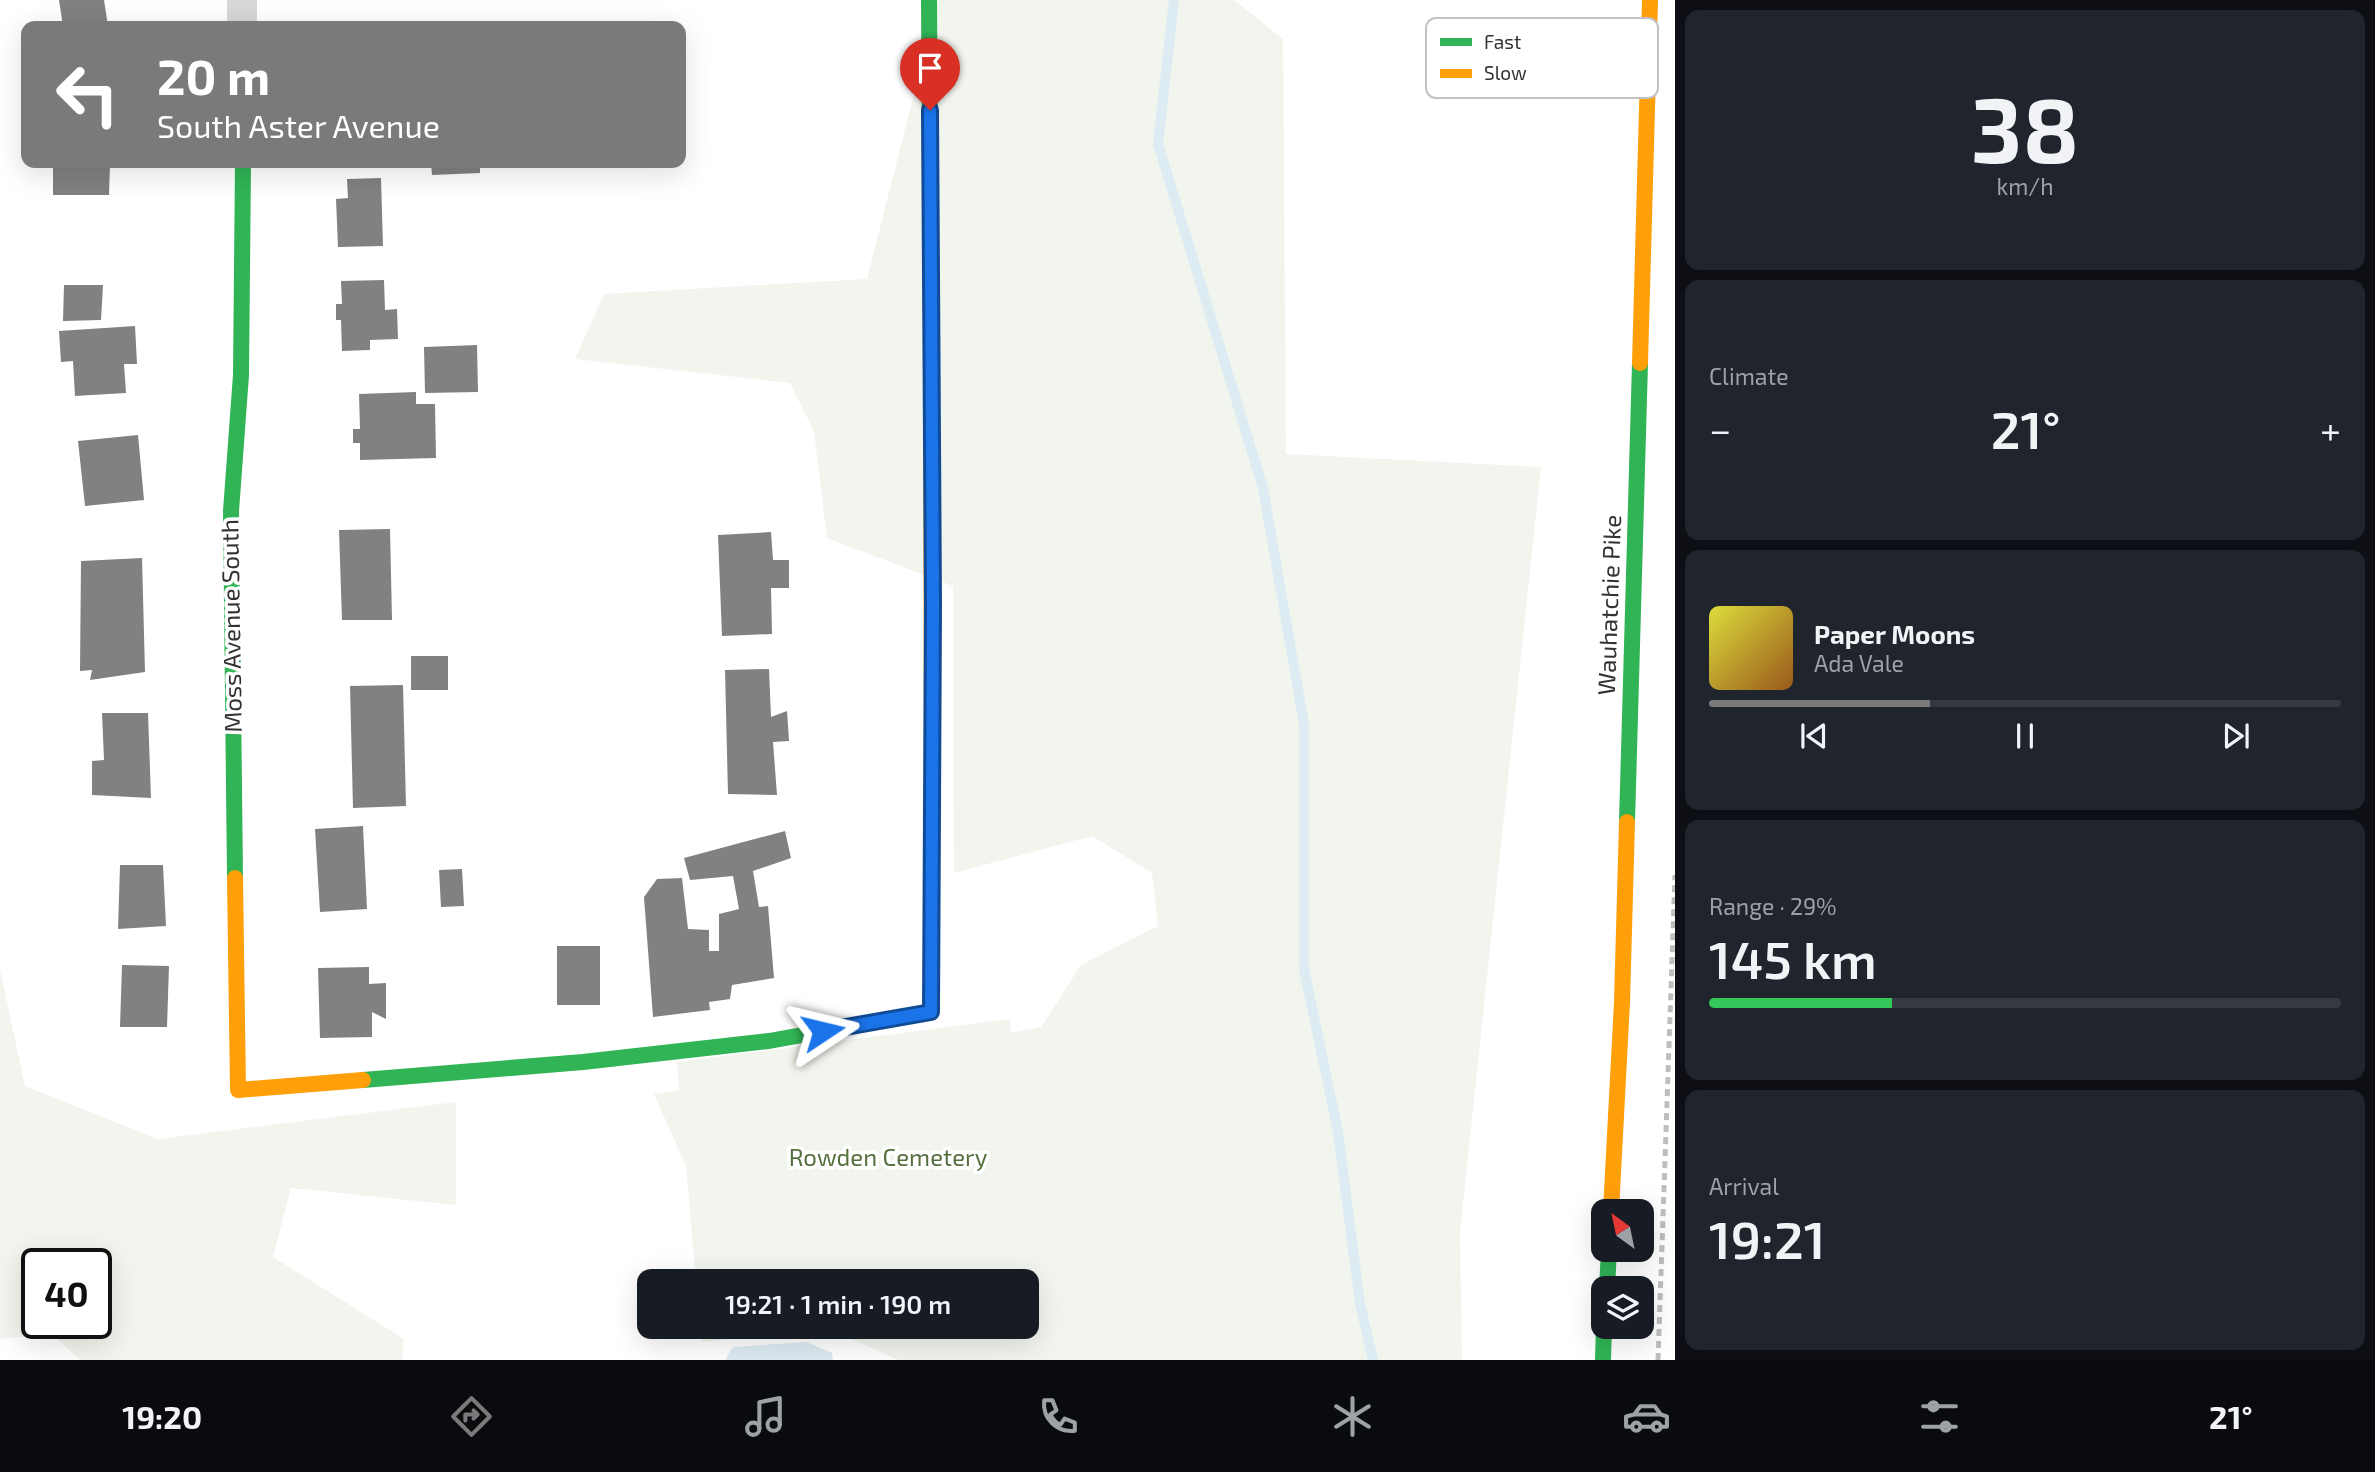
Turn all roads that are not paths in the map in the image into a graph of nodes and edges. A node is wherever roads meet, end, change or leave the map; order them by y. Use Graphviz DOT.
graph roads {
  1 [pos="242,0"];
  2 [pos="929,0"];
  3 [pos="1650,0"];
  4 [pos="1649,18"];
  5 [pos="242,21"];
  6 [pos="1647,98"];
  7 [pos="243,168"];
  8 [pos="1612,1199"];
  9 [pos="1604,1339"];
  10 [pos="1603,1360"];
  1 -- 5 [label="street"];
  2 -- 7 [label="street, Moss Avenue South"];
  3 -- 4 [label="street, Wauhatchie Pike"];
  6 -- 8 [label="street, Wauhatchie Pike"];
  9 -- 10 [label="street"];
}
